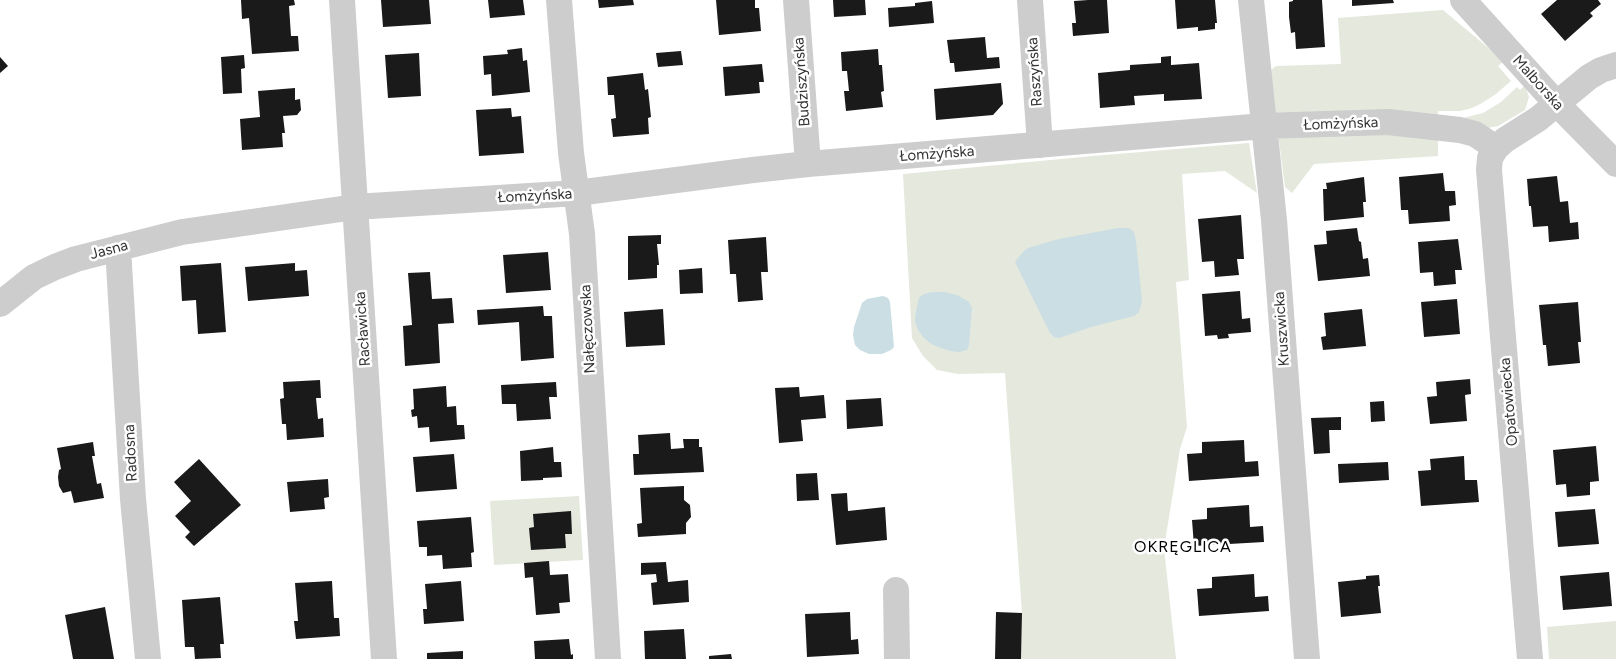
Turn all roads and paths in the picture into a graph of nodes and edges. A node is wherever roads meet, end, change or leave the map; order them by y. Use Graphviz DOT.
graph roads {
  1 [pos="342,0"];
  2 [pos="559,0"];
  3 [pos="796,0"];
  4 [pos="1030,0"];
  5 [pos="1251,0"];
  6 [pos="1463,0"];
  7 [pos="1616,64"];
  8 [pos="1557,104"];
  9 [pos="1264,126"];
  10 [pos="1040,145"];
  11 [pos="1496,148"];
  12 [pos="808,164"];
  13 [pos="1616,164"];
  14 [pos="577,194"];
  15 [pos="355,207"];
  16 [pos="230,224"];
  17 [pos="118,248"];
  18 [pos="0,304"];
  19 [pos="896,590"];
  20 [pos="148,659"];
  21 [pos="384,659"];
  22 [pos="608,659"];
  23 [pos="897,659"];
  24 [pos="1307,659"];
  25 [pos="1530,659"];
  1 -- 15 [label="street, Racławicka"];
  2 -- 14 [label="street, Nałęczowska"];
  3 -- 12 [label="street, Budziszyńska"];
  4 -- 10 [label="street, Raszyńska"];
  5 -- 9 [label="street, Kruszwicka"];
  6 -- 8 [label="street, Malborska"];
  7 -- 8 [label="street"];
  8 -- 11 [label="street"];
  8 -- 13 [label="street, Malborska"];
  9 -- 10 [label="street, Łomżyńska"];
  9 -- 11 [label="street, Łomżyńska"];
  9 -- 24 [label="street, Kruszwicka"];
  10 -- 12 [label="street, Łomżyńska"];
  11 -- 25 [label="street, Opatowiecka"];
  12 -- 14 [label="street, Łomżyńska"];
  14 -- 15 [label="street, Łomżyńska"];
  14 -- 22 [label="street, Nałęczowska"];
  15 -- 16 [label="street, Łomżyńska"];
  15 -- 21 [label="street, Racławicka"];
  16 -- 17 [label="street, Jasna"];
  17 -- 18 [label="street, Jasna"];
  17 -- 20 [label="street, Radosna"];
  19 -- 23 [label="street"];
}
